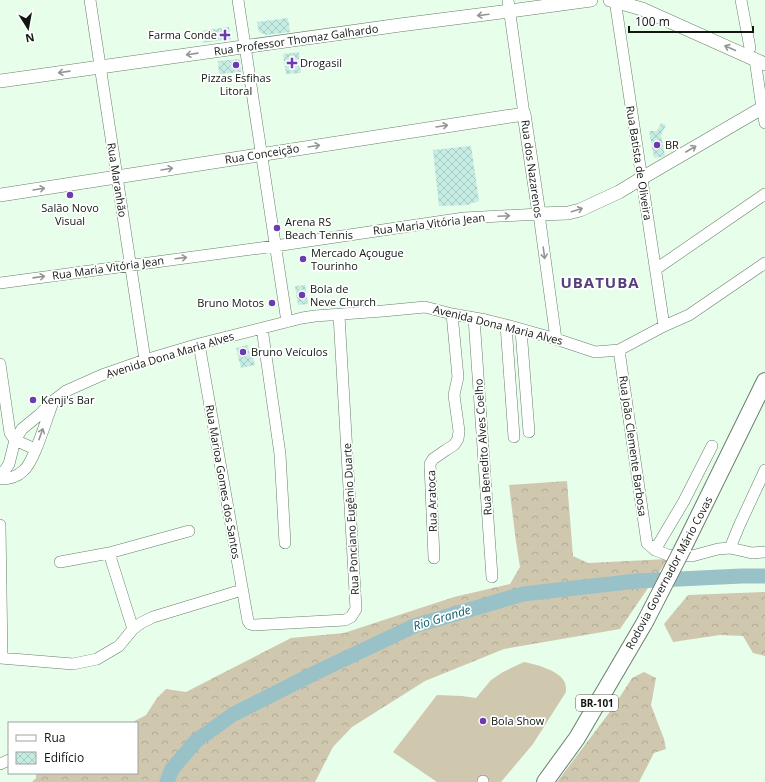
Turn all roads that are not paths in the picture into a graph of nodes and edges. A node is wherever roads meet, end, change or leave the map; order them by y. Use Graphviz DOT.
graph roads {
  1 [pos="90,0"];
  2 [pos="238,0"];
  3 [pos="592,0"];
  4 [pos="613,0"];
  5 [pos="741,0"];
  6 [pos="509,6"];
  7 [pos="245,47"];
  8 [pos="757,57"];
  9 [pos="100,67"];
  10 [pos="0,81"];
  11 [pos="763,105"];
  12 [pos="524,114"];
  13 [pos="765,122"];
  14 [pos="261,154"];
  15 [pos="117,177"];
  16 [pos="642,178"];
  17 [pos="765,194"];
  18 [pos="0,195"];
  19 [pos="538,214"];
  20 [pos="275,246"];
  21 [pos="765,263"];
  22 [pos="130,265"];
  23 [pos="656,269"];
  24 [pos="0,283"];
  25 [pos="452,314"];
  26 [pos="339,315"];
  27 [pos="474,318"];
  28 [pos="287,322"];
  29 [pos="506,325"];
  30 [pos="664,326"];
  31 [pos="262,328"];
  32 [pos="521,330"];
  33 [pos="556,339"];
  34 [pos="199,344"];
  35 [pos="619,350"];
  36 [pos="145,360"];
  37 [pos="0,364"];
  38 [pos="765,381"];
  39 [pos="765,388"];
  40 [pos="53,401"];
  41 [pos="747,419"];
  42 [pos="529,432"];
  43 [pos="514,437"];
  44 [pos="15,440"];
  45 [pos="712,446"];
  46 [pos="36,449"];
  47 [pos="764,473"];
  48 [pos="0,474"];
  49 [pos="0,479"];
  50 [pos="0,525"];
  51 [pos="189,531"];
  52 [pos="285,543"];
  53 [pos="651,546"];
  54 [pos="730,548"];
  55 [pos="765,552"];
  56 [pos="109,553"];
  57 [pos="434,558"];
  58 [pos="60,562"];
  59 [pos="492,577"];
  60 [pos="242,590"];
  61 [pos="248,621"];
  62 [pos="133,630"];
  63 [pos="1,658"];
  64 [pos="545,782"];
  1 -- 9 [label="street, Rua Maranhão"];
  2 -- 7 [label="street"];
  3 -- 6 [label="main road, Rua Professor Thomaz Galhardo"];
  8 -- 4 [label="main road, one-way"];
  4 -- 16 [label="street, Rua Batista de Oliveira"];
  5 -- 8 [label="street"];
  6 -- 7 [label="main road, Rua Professor Thomaz Galhardo, one-way"];
  6 -- 12 [label="street, Rua dos Nazarenos"];
  7 -- 9 [label="main road, Rua Professor Thomaz Galhardo, one-way"];
  7 -- 14 [label="street"];
  8 -- 11 [label="street"];
  9 -- 10 [label="main road, Rua Professor Thomaz Galhardo, one-way"];
  9 -- 15 [label="street, Rua Maranhão"];
  11 -- 13 [label="street"];
  16 -- 11 [label="main road, Rua Maria Vitória Jean, one-way"];
  14 -- 12 [label="main road, Rua Conceição, one-way"];
  12 -- 19 [label="main road, Rua dos Nazarenos"];
  15 -- 14 [label="main road, Rua Conceição, one-way"];
  14 -- 20 [label="street"];
  18 -- 15 [label="main road, Rua Conceição, one-way"];
  15 -- 22 [label="street, Rua Maranhão"];
  19 -- 16 [label="main road, Rua Maria Vitória Jean, one-way"];
  16 -- 23 [label="street, Rua Batista de Oliveira"];
  17 -- 23 [label="street"];
  20 -- 19 [label="street, Rua Maria Vitória Jean, one-way"];
  19 -- 33 [label="street, Rua dos Nazarenos, one-way"];
  22 -- 20 [label="street, Rua Maria Vitória Jean, one-way"];
  20 -- 28 [label="street"];
  21 -- 30 [label="street, Avenida Dona Maria Alves"];
  24 -- 22 [label="street, Rua Maria Vitória Jean, one-way"];
  22 -- 36 [label="street, Rua Maranhão"];
  23 -- 30 [label="street, Rua Batista de Oliveira"];
  25 -- 26 [label="street, Avenida Dona Maria Alves"];
  25 -- 27 [label="street, Avenida Dona Maria Alves"];
  25 -- 57 [label="street, Rua Aratoca"];
  26 -- 28 [label="street, Avenida Dona Maria Alves"];
  26 -- 61 [label="street, Rua Ponciano Eugênio Duarte"];
  27 -- 29 [label="street, Avenida Dona Maria Alves"];
  27 -- 59 [label="street, Rua Benedito Alves Coelho"];
  28 -- 31 [label="street, Avenida Dona Maria Alves"];
  29 -- 32 [label="street, Avenida Dona Maria Alves"];
  29 -- 43 [label="street"];
  30 -- 35 [label="street, Avenida Dona Maria Alves"];
  31 -- 34 [label="street, Avenida Dona Maria Alves"];
  31 -- 52 [label="street"];
  32 -- 33 [label="street, Avenida Dona Maria Alves"];
  32 -- 42 [label="street"];
  33 -- 35 [label="street, Avenida Dona Maria Alves"];
  34 -- 36 [label="street, Avenida Dona Maria Alves"];
  34 -- 60 [label="street, Rua Marioa Gomes dos Santos"];
  35 -- 53 [label="street, Rua João Clemente Barbosa"];
  36 -- 40 [label="street, Avenida Dona Maria Alves"];
  37 -- 44 [label="street"];
  38 -- 41 [label="highway, Rodovia Governador Mário Covas / BR-101"];
  39 -- 41 [label="highway, Rodovia Governador Mário Covas / BR-101"];
  40 -- 44 [label="street, Avenida Dona Maria Alves"];
  46 -- 40 [label="street, one-way"];
  41 -- 64 [label="highway, Rodovia Governador Mário Covas / BR-101, bridge"];
  44 -- 46 [label="street"];
  44 -- 48 [label="street, Avenida Dona Maria Alves"];
  45 -- 53 [label="street"];
  46 -- 49 [label="street"];
  47 -- 54 [label="street"];
  50 -- 63 [label="street"];
  51 -- 56 [label="street"];
  53 -- 54 [label="street"];
  54 -- 55 [label="street"];
  56 -- 58 [label="street"];
  56 -- 62 [label="street"];
  60 -- 61 [label="street, Rua Marioa Gomes dos Santos"];
  60 -- 62 [label="street"];
  62 -- 63 [label="street"];
}
